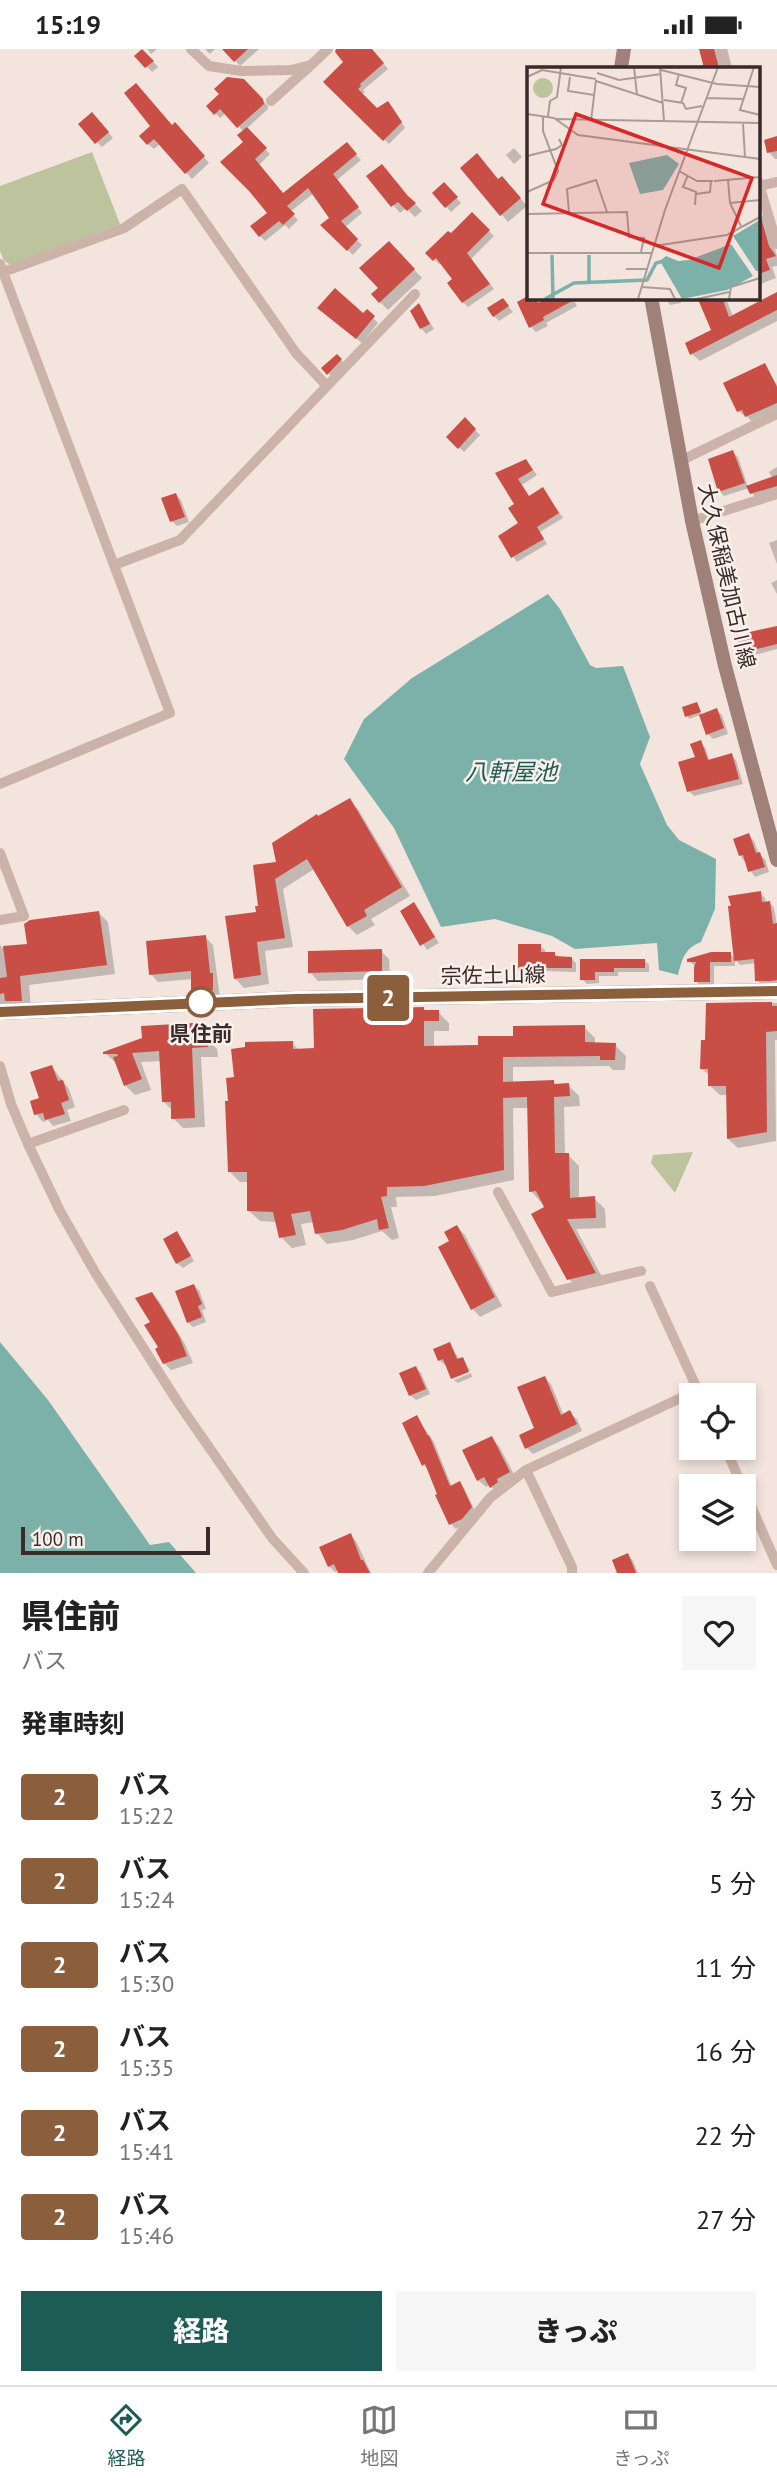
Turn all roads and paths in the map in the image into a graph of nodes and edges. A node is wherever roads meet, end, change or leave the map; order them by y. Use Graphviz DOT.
graph roads {
  1 [pos="191,49"];
  2 [pos="328,49"];
  3 [pos="624,49"];
  4 [pos="722,49"];
  5 [pos="311,65"];
  6 [pos="621,67"];
  7 [pos="727,67"];
  8 [pos="271,101"];
  9 [pos="760,187"];
  10 [pos="777,244"];
  11 [pos="1,268"];
  12 [pos="415,294"];
  13 [pos="652,299"];
  14 [pos="327,386"];
  15 [pos="777,414"];
  16 [pos="680,461"];
  17 [pos="777,495"];
  18 [pos="692,521"];
  19 [pos="114,565"];
  20 [pos="0,784"];
  21 [pos="0,853"];
  22 [pos="777,860"];
  23 [pos="0,920"];
  24 [pos="777,991"];
  25 [pos="0,1012"];
  26 [pos="0,1066"];
  27 [pos="124,1110"];
  28 [pos="27,1144"];
  29 [pos="498,1192"];
  30 [pos="640,1271"];
  31 [pos="650,1286"];
  32 [pos="694,1383"];
  33 [pos="679,1402"];
  34 [pos="526,1469"];
  35 [pos="756,1517"];
  36 [pos="777,1565"];
  37 [pos="304,1573"];
  38 [pos="428,1573"];
  39 [pos="572,1573"];
  1 -- 5 [label="street"];
  2 -- 5 [label="street"];
  3 -- 6 [label="main road"];
  4 -- 7 [label="street"];
  5 -- 8 [label="street"];
  9 -- 10 [label="street"];
  11 -- 14 [label="street"];
  11 -- 19 [label="street"];
  12 -- 14 [label="street"];
  13 -- 16 [label="main road, 大久保稲美加古川線"];
  14 -- 19 [label="street"];
  15 -- 16 [label="street"];
  16 -- 18 [label="main road, 大久保稲美加古川線"];
  17 -- 18 [label="street"];
  18 -- 22 [label="main road, 大久保稲美加古川線"];
  19 -- 20 [label="street"];
  21 -- 23 [label="street"];
  24 -- 25 [label="main road, 宗佐土山線"];
  26 -- 28 [label="street"];
  27 -- 28 [label="street"];
  28 -- 37 [label="street"];
  29 -- 30 [label="street"];
  31 -- 32 [label="street"];
  33 -- 34 [label="street"];
  34 -- 38 [label="street"];
  34 -- 39 [label="street"];
  35 -- 36 [label="street"];
}
